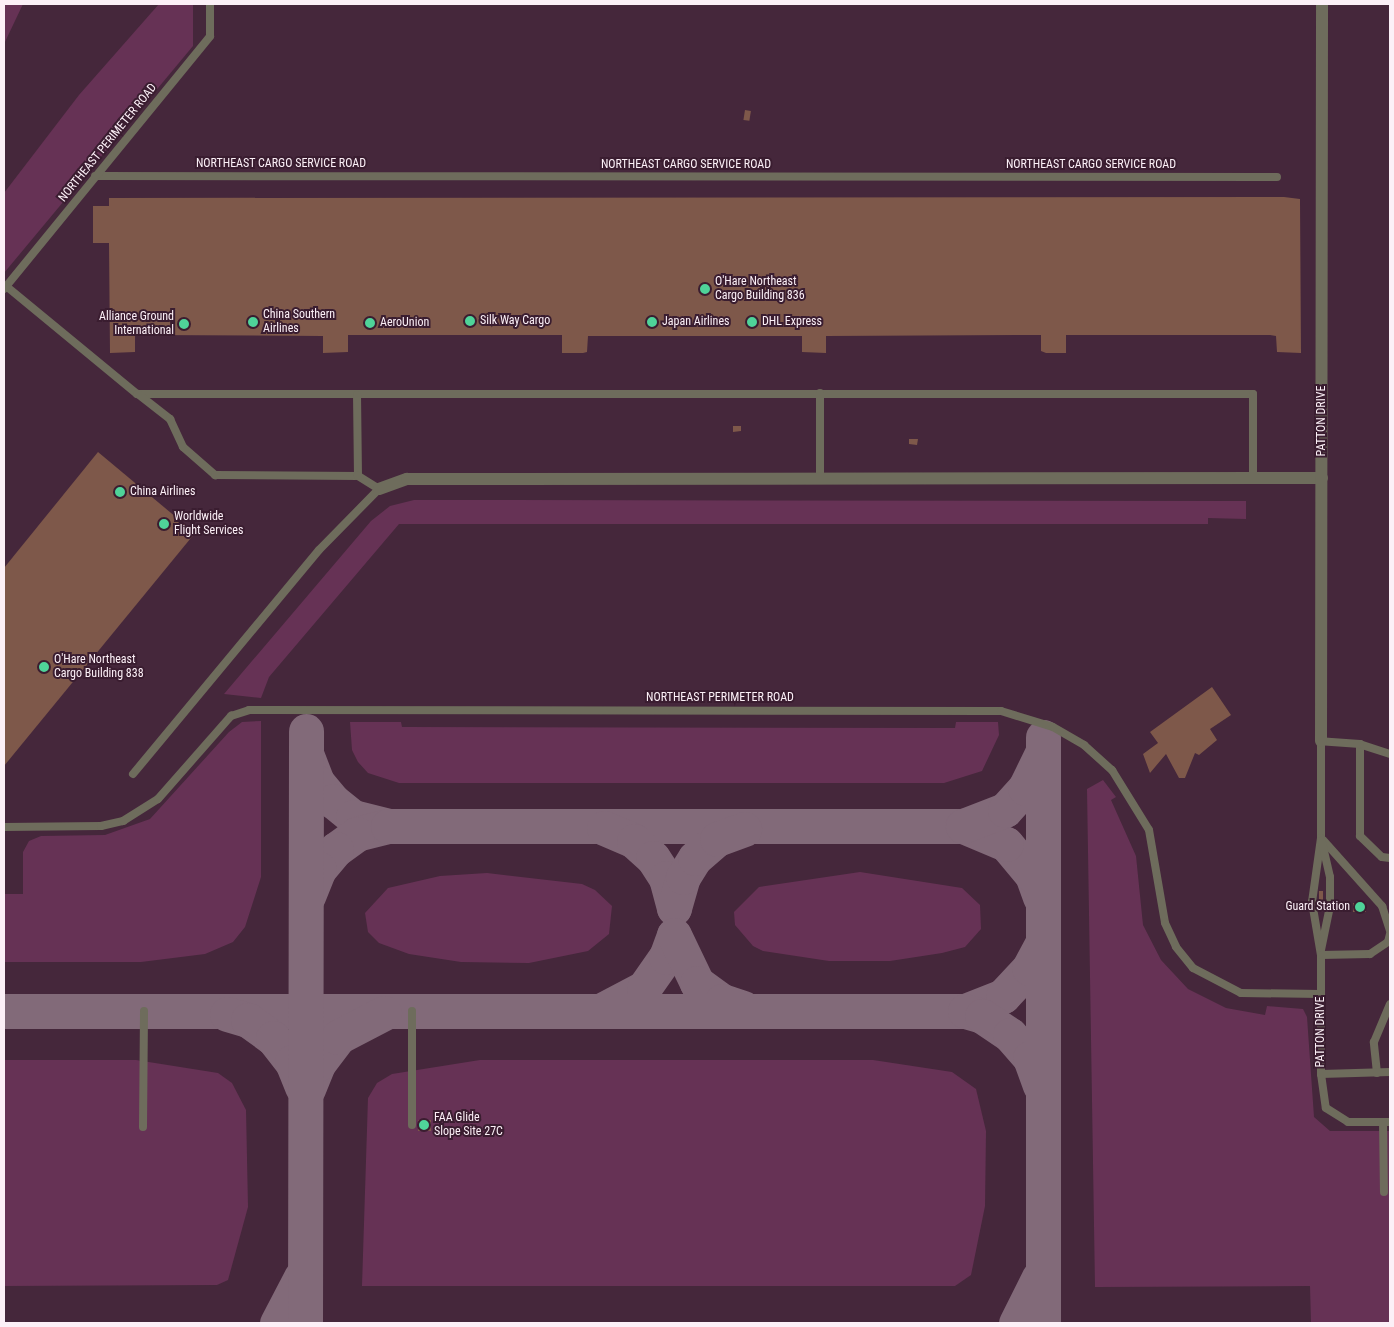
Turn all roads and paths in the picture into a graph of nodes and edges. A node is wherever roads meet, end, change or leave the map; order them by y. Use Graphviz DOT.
graph roads {
  1 [pos="210,4"];
  2 [pos="1322,4"];
  3 [pos="95,176"];
  4 [pos="1277,177"];
  5 [pos="5,287"];
  6 [pos="820,393"];
  7 [pos="138,394"];
  8 [pos="356,394"];
  9 [pos="358,476"];
  10 [pos="1253,478"];
  11 [pos="1322,478"];
  12 [pos="820,479"];
  13 [pos="380,488"];
  14 [pos="1321,741"];
  15 [pos="1360,744"];
  16 [pos="1390,754"];
  17 [pos="133,774"];
  18 [pos="4,827"];
  19 [pos="1321,838"];
  20 [pos="1390,858"];
  21 [pos="1390,933"];
  22 [pos="1389,945"];
  23 [pos="1320,955"];
  24 [pos="1320,994"];
  25 [pos="1390,1004"];
  26 [pos="144,1010"];
  27 [pos="412,1010"];
  28 [pos="1390,1072"];
  29 [pos="1377,1073"];
  30 [pos="1321,1074"];
  31 [pos="1387,1122"];
  32 [pos="412,1125"];
  33 [pos="143,1128"];
  34 [pos="1384,1192"];
  1 -- 3 [label="lane, NORTHEAST PERIMETER ROAD"];
  2 -- 11 [label="street, PATTON DRIVE"];
  3 -- 4 [label="lane, NORTHEAST CARGO SERVICE ROAD"];
  3 -- 5 [label="lane, NORTHEAST PERIMETER ROAD"];
  5 -- 7 [label="lane"];
  6 -- 8 [label="lane"];
  6 -- 10 [label="lane"];
  6 -- 12 [label="lane"];
  7 -- 8 [label="lane"];
  7 -- 9 [label="lane"];
  8 -- 9 [label="lane"];
  9 -- 13 [label="lane"];
  10 -- 11 [label="street"];
  10 -- 12 [label="street"];
  11 -- 14 [label="street, PATTON DRIVE"];
  12 -- 13 [label="street"];
  13 -- 17 [label="lane"];
  14 -- 15 [label="lane"];
  14 -- 19 [label="lane, PATTON DRIVE"];
  15 -- 16 [label="lane"];
  15 -- 20 [label="lane"];
  18 -- 24 [label="lane, NORTHEAST PERIMETER ROAD"];
  19 -- 21 [label="lane"];
  19 -- 23 [label="lane, PATTON DRIVE"];
  19 -- 23 [label="lane, PATTON DRIVE"];
  21 -- 22 [label="lane"];
  22 -- 23 [label="lane"];
  23 -- 24 [label="lane, PATTON DRIVE"];
  24 -- 30 [label="lane, PATTON DRIVE"];
  25 -- 29 [label="lane"];
  26 -- 33 [label="lane"];
  27 -- 32 [label="lane"];
  28 -- 29 [label="lane"];
  29 -- 30 [label="lane"];
  30 -- 31 [label="lane, PATTON DRIVE"];
  31 -- 34 [label="lane"];
}
